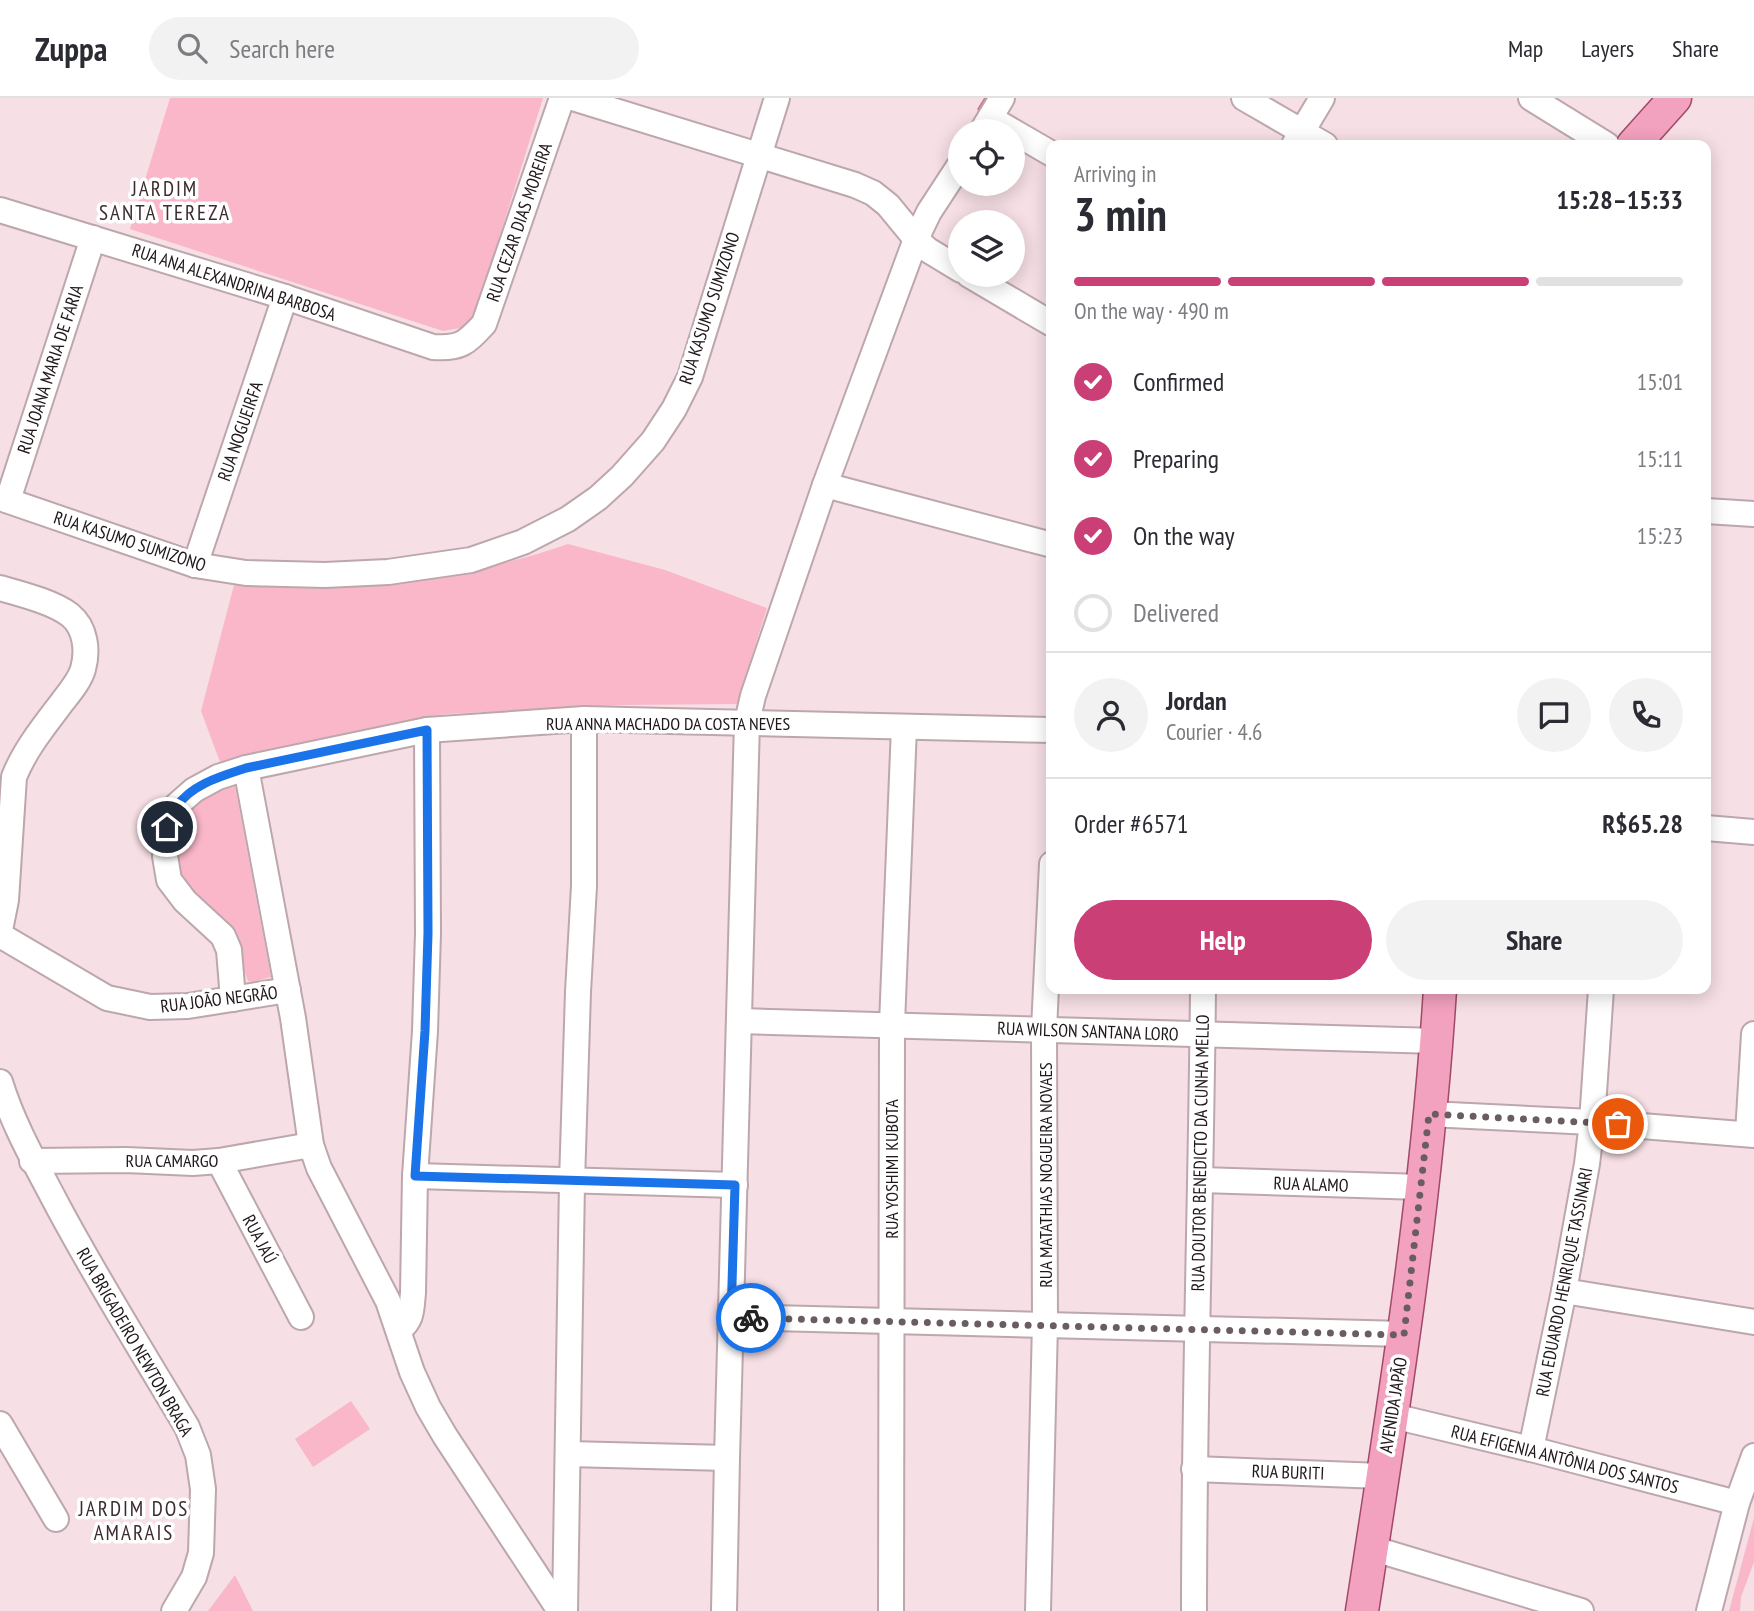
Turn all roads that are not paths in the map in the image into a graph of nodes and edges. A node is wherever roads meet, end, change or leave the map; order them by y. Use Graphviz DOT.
graph roads {
  1 [pos="562,98"];
  2 [pos="573,98"];
  3 [pos="777,98"];
  4 [pos="1244,98"];
  5 [pos="1322,98"];
  6 [pos="1531,98"];
  7 [pos="1675,98"];
  8 [pos="991,116"];
  9 [pos="1298,138"];
  10 [pos="1599,140"];
  11 [pos="1637,140"];
  12 [pos="1046,150"];
  13 [pos="758,155"];
  14 [pos="948,183"];
  15 [pos="0,210"];
  16 [pos="93,238"];
  17 [pos="916,239"];
  18 [pos="948,262"];
  19 [pos="989,287"];
  20 [pos="285,297"];
  21 [pos="1046,320"];
  22 [pos="468,341"];
  23 [pos="825,485"];
  24 [pos="4,499"];
  25 [pos="1711,511"];
  26 [pos="1754,514"];
  27 [pos="1046,543"];
  28 [pos="195,565"];
  29 [pos="0,588"];
  30 [pos="584,719"];
  31 [pos="747,722"];
  32 [pos="904,727"];
  33 [pos="427,730"];
  34 [pos="1046,730"];
  35 [pos="246,768"];
  36 [pos="7,772"];
  37 [pos="1711,828"];
  38 [pos="1754,832"];
  39 [pos="0,932"];
  40 [pos="1046,988"];
  41 [pos="288,990"];
  42 [pos="1203,994"];
  43 [pos="1440,994"];
  44 [pos="1601,994"];
  45 [pos="233,999"];
  46 [pos="740,1021"];
  47 [pos="892,1024"];
  48 [pos="1044,1029"];
  49 [pos="1754,1034"];
  50 [pos="1202,1035"];
  51 [pos="1437,1041"];
  52 [pos="0,1082"];
  53 [pos="1429,1114"];
  54 [pos="1592,1122"];
  55 [pos="1751,1135"];
  56 [pos="311,1145"];
  57 [pos="32,1161"];
  58 [pos="219,1161"];
  59 [pos="415,1176"];
  60 [pos="1201,1180"];
  61 [pos="572,1182"];
  62 [pos="735,1185"];
  63 [pos="1421,1187"];
  64 [pos="1564,1291"];
  65 [pos="301,1317"];
  66 [pos="731,1317"];
  67 [pos="891,1321"];
  68 [pos="1754,1322"];
  69 [pos="1045,1324"];
  70 [pos="1196,1328"];
  71 [pos="398,1330"];
  72 [pos="1404,1335"];
  73 [pos="1393,1416"];
  74 [pos="0,1424"];
  75 [pos="1531,1449"];
  76 [pos="568,1454"];
  77 [pos="1754,1456"];
  78 [pos="727,1458"];
  79 [pos="1194,1469"];
  80 [pos="1381,1476"];
  81 [pos="1738,1503"];
  82 [pos="56,1519"];
  83 [pos="1371,1548"];
  84 [pos="174,1611"];
  85 [pos="563,1611"];
  86 [pos="724,1611"];
  87 [pos="891,1611"];
  88 [pos="1038,1611"];
  89 [pos="1194,1611"];
  90 [pos="1362,1611"];
  91 [pos="1581,1611"];
  92 [pos="1709,1611"];
  1 -- 22 [label="street, RUA CEZAR DIAS MOREIRA"];
  2 -- 13 [label="street"];
  3 -- 13 [label="street, RUA KASUMO SUMIZONO"];
  4 -- 9 [label="street"];
  5 -- 9 [label="street"];
  6 -- 10 [label="street"];
  7 -- 11 [label="main road"];
  8 -- 12 [label="street"];
  13 -- 17 [label="street"];
  13 -- 28 [label="street, RUA KASUMO SUMIZONO"];
  14 -- 17 [label="street"];
  15 -- 16 [label="street, RUA ANA ALEXANDRINA BARBOSA"];
  16 -- 20 [label="street, RUA ANA ALEXANDRINA BARBOSA"];
  16 -- 24 [label="street, RUA JOANA MARIA DE FARIA"];
  17 -- 18 [label="street"];
  17 -- 23 [label="street"];
  19 -- 21 [label="street"];
  20 -- 22 [label="street, RUA ANA ALEXANDRINA BARBOSA"];
  20 -- 28 [label="street, RUA NOGUEIRFA"];
  23 -- 27 [label="street"];
  23 -- 31 [label="street"];
  24 -- 28 [label="street, RUA KASUMO SUMIZONO"];
  25 -- 26 [label="street"];
  29 -- 36 [label="street"];
  30 -- 31 [label="street, RUA ANNA MACHADO DA COSTA NEVES"];
  30 -- 33 [label="street, RUA ANNA MACHADO DA COSTA NEVES"];
  30 -- 61 [label="street"];
  31 -- 32 [label="street, RUA ANNA MACHADO DA COSTA NEVES"];
  31 -- 46 [label="street"];
  32 -- 34 [label="street, RUA ANNA MACHADO DA COSTA NEVES"];
  32 -- 47 [label="street, RUA YOSHIMI KUBOTA"];
  33 -- 35 [label="street, RUA ANNA MACHADO DA COSTA NEVES"];
  33 -- 59 [label="street"];
  35 -- 41 [label="street"];
  35 -- 45 [label="street, RUA ANNA MACHADO DA COSTA NEVES"];
  36 -- 39 [label="street, RUA JOÃO NEGRÃO"];
  37 -- 38 [label="street"];
  39 -- 45 [label="street, RUA JOÃO NEGRÃO"];
  40 -- 48 [label="street, RUA MATATHIAS NOGUEIRA NOVAES"];
  41 -- 45 [label="street, RUA JOÃO NEGRÃO"];
  41 -- 56 [label="street"];
  42 -- 50 [label="street, RUA DOUTOR BENEDICTO DA CUNHA MELLO"];
  43 -- 51 [label="main road, AVENIDA JAPÃO"];
  44 -- 54 [label="street, RUA EDUARDO HENRIQUE TASSINARI"];
  46 -- 47 [label="street, RUA WILSON SANTANA LORO"];
  46 -- 62 [label="street"];
  47 -- 48 [label="street, RUA WILSON SANTANA LORO"];
  47 -- 67 [label="street, RUA YOSHIMI KUBOTA"];
  48 -- 50 [label="street, RUA WILSON SANTANA LORO"];
  48 -- 69 [label="street, RUA MATATHIAS NOGUEIRA NOVAES"];
  49 -- 55 [label="street"];
  50 -- 51 [label="street, RUA WILSON SANTANA LORO"];
  50 -- 60 [label="street, RUA DOUTOR BENEDICTO DA CUNHA MELLO"];
  51 -- 53 [label="main road, AVENIDA JAPÃO"];
  52 -- 57 [label="street"];
  53 -- 54 [label="street"];
  53 -- 63 [label="main road, AVENIDA JAPÃO"];
  54 -- 55 [label="street"];
  54 -- 64 [label="street, RUA EDUARDO HENRIQUE TASSINARI"];
  56 -- 58 [label="street, RUA CAMARGO"];
  56 -- 71 [label="street"];
  57 -- 58 [label="street, RUA CAMARGO"];
  57 -- 84 [label="street, RUA BRIGADEIRO NEWTON BRAGA"];
  58 -- 65 [label="street, RUA JAÚ"];
  59 -- 61 [label="street"];
  59 -- 71 [label="street"];
  60 -- 63 [label="street, RUA ALAMO"];
  60 -- 70 [label="street, RUA DOUTOR BENEDICTO DA CUNHA MELLO"];
  61 -- 62 [label="street"];
  61 -- 76 [label="street"];
  62 -- 66 [label="street"];
  63 -- 72 [label="main road, AVENIDA JAPÃO"];
  64 -- 68 [label="street"];
  64 -- 75 [label="street, RUA EDUARDO HENRIQUE TASSINARI"];
  66 -- 67 [label="street"];
  66 -- 78 [label="street"];
  67 -- 69 [label="street"];
  67 -- 87 [label="street, RUA YOSHIMI KUBOTA"];
  69 -- 70 [label="street"];
  69 -- 88 [label="street, RUA MATATHIAS NOGUEIRA NOVAES"];
  70 -- 72 [label="street"];
  70 -- 79 [label="street, RUA DOUTOR BENEDICTO DA CUNHA MELLO"];
  71 -- 85 [label="street"];
  72 -- 73 [label="main road, AVENIDA JAPÃO"];
  73 -- 75 [label="street, RUA EFIGENIA ANTÔNIA DOS SANTOS"];
  73 -- 80 [label="main road, AVENIDA JAPÃO"];
  74 -- 82 [label="street"];
  75 -- 81 [label="street, RUA EFIGENIA ANTÔNIA DOS SANTOS"];
  76 -- 78 [label="street"];
  76 -- 85 [label="street"];
  77 -- 81 [label="street"];
  78 -- 86 [label="street"];
  79 -- 80 [label="street, RUA BURITI"];
  79 -- 89 [label="street, RUA DOUTOR BENEDICTO DA CUNHA MELLO"];
  80 -- 83 [label="main road, AVENIDA JAPÃO"];
  81 -- 92 [label="street"];
  83 -- 90 [label="main road, AVENIDA JAPÃO"];
  83 -- 91 [label="street"];
}
